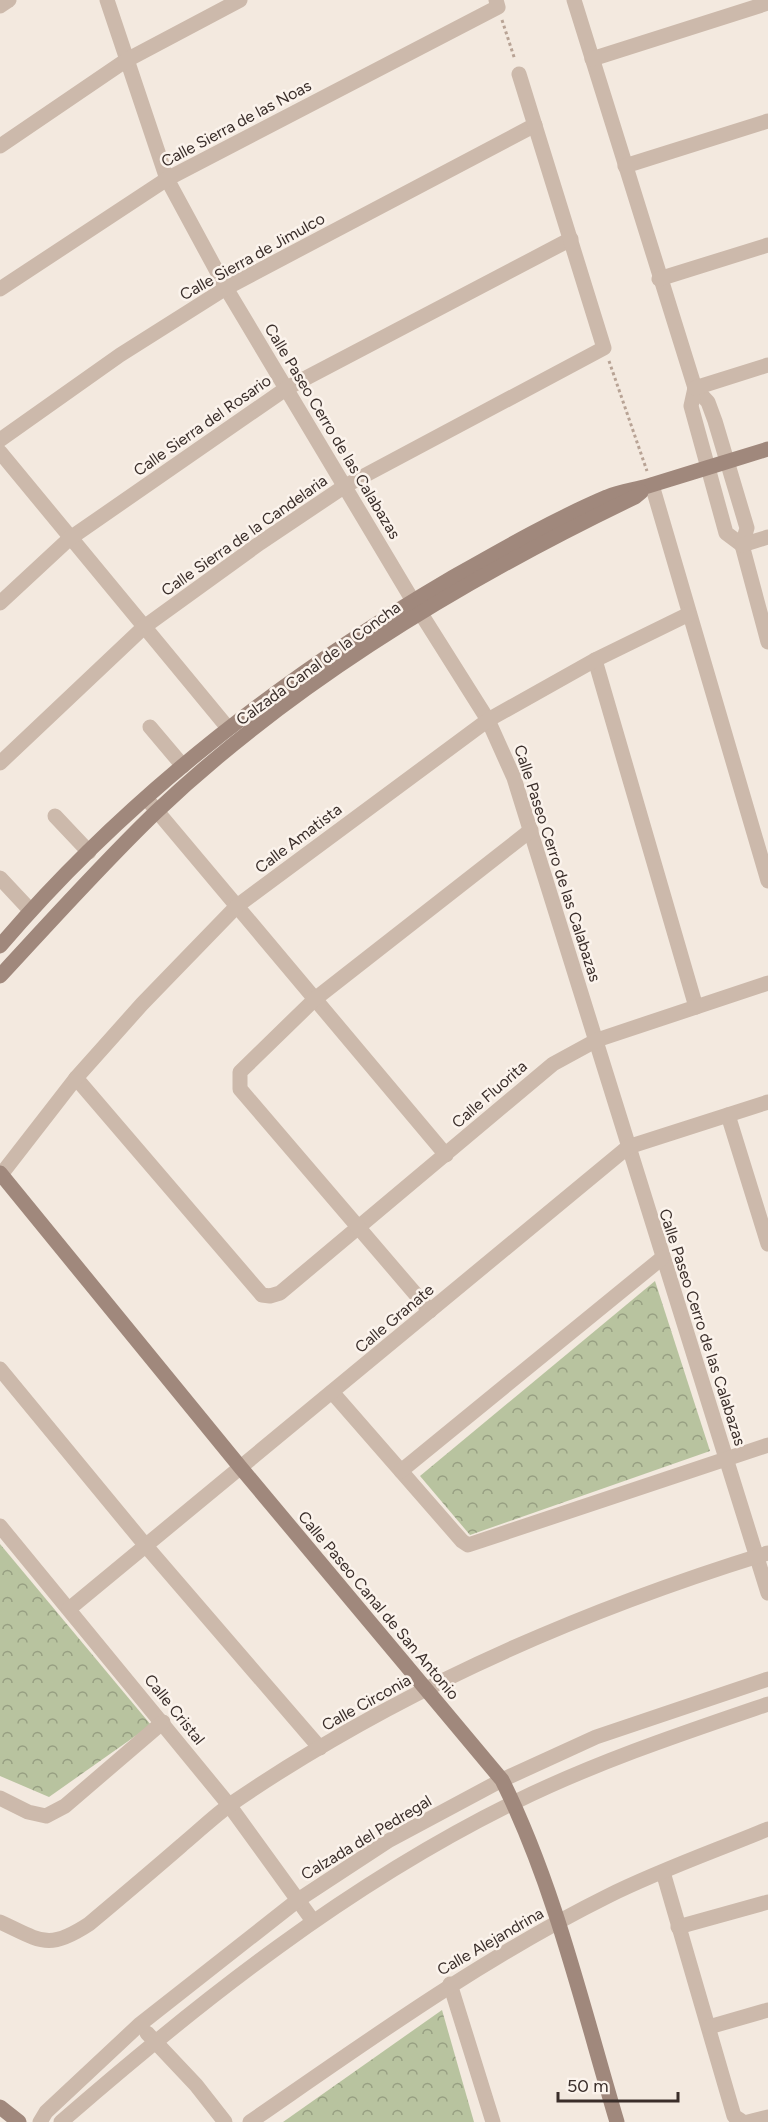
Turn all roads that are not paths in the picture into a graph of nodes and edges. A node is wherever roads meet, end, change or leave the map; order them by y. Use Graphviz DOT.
graph roads {
  1 [pos="9,0"];
  2 [pos="107,0"];
  3 [pos="240,0"];
  4 [pos="574,0"];
  5 [pos="497,3"];
  6 [pos="768,3"];
  7 [pos="0,6"];
  8 [pos="592,59"];
  9 [pos="126,61"];
  10 [pos="519,74"];
  11 [pos="768,121"];
  12 [pos="535,125"];
  13 [pos="0,146"];
  14 [pos="625,166"];
  15 [pos="167,179"];
  16 [pos="570,239"];
  17 [pos="768,245"];
  18 [pos="659,279"];
  19 [pos="226,288"];
  20 [pos="0,289"];
  21 [pos="768,365"];
  22 [pos="287,388"];
  23 [pos="695,388"];
  24 [pos="0,440"];
  25 [pos="768,449"];
  26 [pos="0,452"];
  27 [pos="727,462"];
  28 [pos="707,467"];
  29 [pos="345,486"];
  30 [pos="649,486"];
  31 [pos="768,537"];
  32 [pos="69,539"];
  33 [pos="742,545"];
  34 [pos="0,603"];
  35 [pos="417,607"];
  36 [pos="689,614"];
  37 [pos="144,627"];
  38 [pos="768,642"];
  39 [pos="595,660"];
  40 [pos="488,720"];
  41 [pos="150,727"];
  42 [pos="228,728"];
  43 [pos="0,764"];
  44 [pos="183,766"];
  45 [pos="146,798"];
  46 [pos="157,811"];
  47 [pos="55,816"];
  48 [pos="531,830"];
  49 [pos="88,852"];
  50 [pos="0,878"];
  51 [pos="768,881"];
  52 [pos="237,906"];
  53 [pos="30,910"];
  54 [pos="0,945"];
  55 [pos="0,976"];
  56 [pos="768,983"];
  57 [pos="315,999"];
  58 [pos="696,1007"];
  59 [pos="597,1040"];
  60 [pos="76,1078"];
  61 [pos="768,1102"];
  62 [pos="728,1115"];
  63 [pos="628,1147"];
  64 [pos="446,1155"];
  65 [pos="0,1175"];
  66 [pos="359,1226"];
  67 [pos="768,1244"];
  68 [pos="662,1258"];
  69 [pos="430,1311"];
  70 [pos="0,1369"];
  71 [pos="332,1392"];
  72 [pos="768,1446"];
  73 [pos="726,1459"];
  74 [pos="240,1468"];
  75 [pos="401,1471"];
  76 [pos="0,1526"];
  77 [pos="146,1546"];
  78 [pos="762,1555"];
  79 [pos="768,1593"];
  80 [pos="69,1609"];
  81 [pos="768,1679"];
  82 [pos="427,1689"];
  83 [pos="768,1704"];
  84 [pos="163,1722"];
  85 [pos="320,1748"];
  86 [pos="502,1780"];
  87 [pos="0,1798"];
  88 [pos="513,1803"];
  89 [pos="229,1805"];
  90 [pos="768,1830"];
  91 [pos="663,1872"];
  92 [pos="298,1900"];
  93 [pos="768,1902"];
  94 [pos="314,1921"];
  95 [pos="0,1922"];
  96 [pos="558,1922"];
  97 [pos="678,1927"];
  98 [pos="450,1984"];
  99 [pos="768,2010"];
  100 [pos="139,2025"];
  101 [pos="709,2026"];
  102 [pos="154,2040"];
  103 [pos="0,2107"];
  104 [pos="768,2116"];
  105 [pos="19,2122"];
  106 [pos="40,2122"];
  107 [pos="61,2122"];
  108 [pos="225,2122"];
  109 [pos="250,2122"];
  110 [pos="493,2122"];
  111 [pos="617,2122"];
  112 [pos="743,2122"];
  113 [pos="748,2122"];
  1 -- 7 [label="street"];
  2 -- 9 [label="street, Calle Paseo Cerro de las Calabazas"];
  3 -- 9 [label="street"];
  4 -- 8 [label="street"];
  5 -- 15 [label="street, Calle Sierra de las Noas"];
  6 -- 8 [label="street"];
  8 -- 14 [label="street"];
  9 -- 13 [label="street"];
  9 -- 15 [label="street, Calle Paseo Cerro de las Calabazas"];
  10 -- 12 [label="street"];
  11 -- 14 [label="street"];
  12 -- 16 [label="street"];
  12 -- 19 [label="street, Calle Sierra de Jimulco"];
  14 -- 18 [label="street"];
  15 -- 19 [label="street, Calle Paseo Cerro de las Calabazas"];
  15 -- 20 [label="street, Calle Sierra de las Noas"];
  16 -- 22 [label="street, Calle Sierra del Rosario"];
  16 -- 29 [label="street, Calle Sierra de la Candelaria"];
  17 -- 18 [label="street"];
  18 -- 23 [label="street"];
  19 -- 22 [label="street, Calle Paseo Cerro de las Calabazas"];
  19 -- 24 [label="street, Calle Sierra de Jimulco"];
  21 -- 23 [label="street"];
  22 -- 29 [label="street, Calle Paseo Cerro de las Calabazas"];
  22 -- 32 [label="street, Calle Sierra del Rosario"];
  23 -- 27 [label="street"];
  23 -- 28 [label="street"];
  25 -- 27 [label="street, Calzada Canal de la Concha"];
  26 -- 32 [label="street"];
  27 -- 28 [label="street, Calzada Canal de la Concha"];
  27 -- 33 [label="street"];
  28 -- 30 [label="street, Calzada Canal de la Concha"];
  28 -- 33 [label="street"];
  29 -- 35 [label="street, Calle Paseo Cerro de las Calabazas"];
  29 -- 37 [label="street, Calle Sierra de la Candelaria"];
  30 -- 35 [label="street, Calzada Canal de la Concha"];
  30 -- 36 [label="street"];
  31 -- 33 [label="street"];
  32 -- 34 [label="street, Calle Sierra del Rosario"];
  32 -- 37 [label="street"];
  33 -- 38 [label="street"];
  35 -- 40 [label="street, Calle Paseo Cerro de las Calabazas"];
  35 -- 42 [label="street, Calzada Canal de la Concha"];
  35 -- 46 [label="street, Calzada Canal de la Concha"];
  36 -- 39 [label="street, Calle Amatista"];
  36 -- 51 [label="street"];
  37 -- 42 [label="street"];
  37 -- 43 [label="street, Calle Sierra de la Candelaria"];
  39 -- 40 [label="street, Calle Amatista"];
  39 -- 58 [label="street"];
  40 -- 48 [label="street, Calle Paseo Cerro de las Calabazas"];
  40 -- 52 [label="street, Calle Amatista"];
  41 -- 44 [label="street"];
  42 -- 44 [label="street, Calzada Canal de la Concha"];
  44 -- 45 [label="street, Calzada Canal de la Concha"];
  45 -- 46 [label="street"];
  45 -- 49 [label="street, Calzada Canal de la Concha"];
  46 -- 52 [label="street"];
  46 -- 55 [label="street, Calzada Canal de la Concha"];
  47 -- 49 [label="street"];
  48 -- 57 [label="street"];
  48 -- 59 [label="street, Calle Paseo Cerro de las Calabazas"];
  49 -- 53 [label="street, Calzada Canal de la Concha"];
  50 -- 53 [label="street"];
  52 -- 57 [label="street"];
  52 -- 60 [label="street, Calle Amatista"];
  53 -- 54 [label="street, Calzada Canal de la Concha"];
  56 -- 58 [label="street, Calle Fluorita"];
  57 -- 64 [label="street"];
  57 -- 66 [label="street"];
  58 -- 59 [label="street, Calle Fluorita"];
  59 -- 63 [label="street, Calle Paseo Cerro de las Calabazas"];
  59 -- 64 [label="street, Calle Fluorita"];
  60 -- 65 [label="street, Calle Amatista"];
  60 -- 66 [label="street, Calle Fluorita"];
  61 -- 62 [label="street, Calle Granate"];
  62 -- 63 [label="street, Calle Granate"];
  62 -- 67 [label="street"];
  63 -- 68 [label="street, Calle Paseo Cerro de las Calabazas"];
  63 -- 69 [label="street, Calle Granate"];
  64 -- 66 [label="street, Calle Fluorita"];
  65 -- 74 [label="street, Calle Paseo Canal de San Antonio"];
  66 -- 69 [label="street"];
  68 -- 73 [label="street, Calle Paseo Cerro de las Calabazas"];
  68 -- 75 [label="street"];
  69 -- 71 [label="street, Calle Granate"];
  70 -- 77 [label="street"];
  71 -- 74 [label="street, Calle Granate"];
  71 -- 75 [label="street"];
  72 -- 73 [label="street"];
  73 -- 75 [label="street"];
  73 -- 78 [label="street, Calle Paseo Cerro de las Calabazas"];
  74 -- 77 [label="street, Calle Granate"];
  74 -- 82 [label="street, Calle Paseo Canal de San Antonio"];
  76 -- 80 [label="street, Calle Cristal"];
  77 -- 80 [label="street, Calle Granate"];
  77 -- 85 [label="street"];
  78 -- 79 [label="street, Calle Paseo Cerro de las Calabazas"];
  78 -- 82 [label="street, Calle Circonia"];
  80 -- 84 [label="street, Calle Cristal"];
  81 -- 86 [label="street, Calzada del Pedregal"];
  82 -- 85 [label="street, Calle Circonia"];
  82 -- 86 [label="street, Calle Paseo Canal de San Antonio"];
  83 -- 88 [label="street"];
  84 -- 87 [label="street"];
  84 -- 89 [label="street, Calle Cristal"];
  85 -- 89 [label="street, Calle Circonia"];
  86 -- 88 [label="street, Calle Paseo Canal de San Antonio"];
  86 -- 92 [label="street, Calzada del Pedregal"];
  88 -- 94 [label="street"];
  88 -- 96 [label="street, Calle Paseo Canal de San Antonio"];
  89 -- 92 [label="street, Calle Cristal"];
  89 -- 95 [label="street, Calle Circonia"];
  90 -- 91 [label="street, Calle Alejandrina"];
  91 -- 96 [label="street, Calle Alejandrina"];
  91 -- 97 [label="street"];
  92 -- 94 [label="street, Calle Cristal"];
  92 -- 100 [label="street, Calzada del Pedregal"];
  93 -- 97 [label="street"];
  94 -- 102 [label="street"];
  96 -- 98 [label="street, Calle Alejandrina"];
  96 -- 111 [label="street, Calle Paseo Canal de San Antonio"];
  97 -- 101 [label="street"];
  98 -- 109 [label="street, Calle Alejandrina"];
  98 -- 110 [label="street"];
  99 -- 101 [label="street"];
  100 -- 102 [label="street"];
  100 -- 106 [label="street, Calzada del Pedregal"];
  101 -- 112 [label="street"];
  102 -- 107 [label="street"];
  102 -- 108 [label="street"];
  103 -- 105 [label="street"];
  104 -- 113 [label="street"];
}
